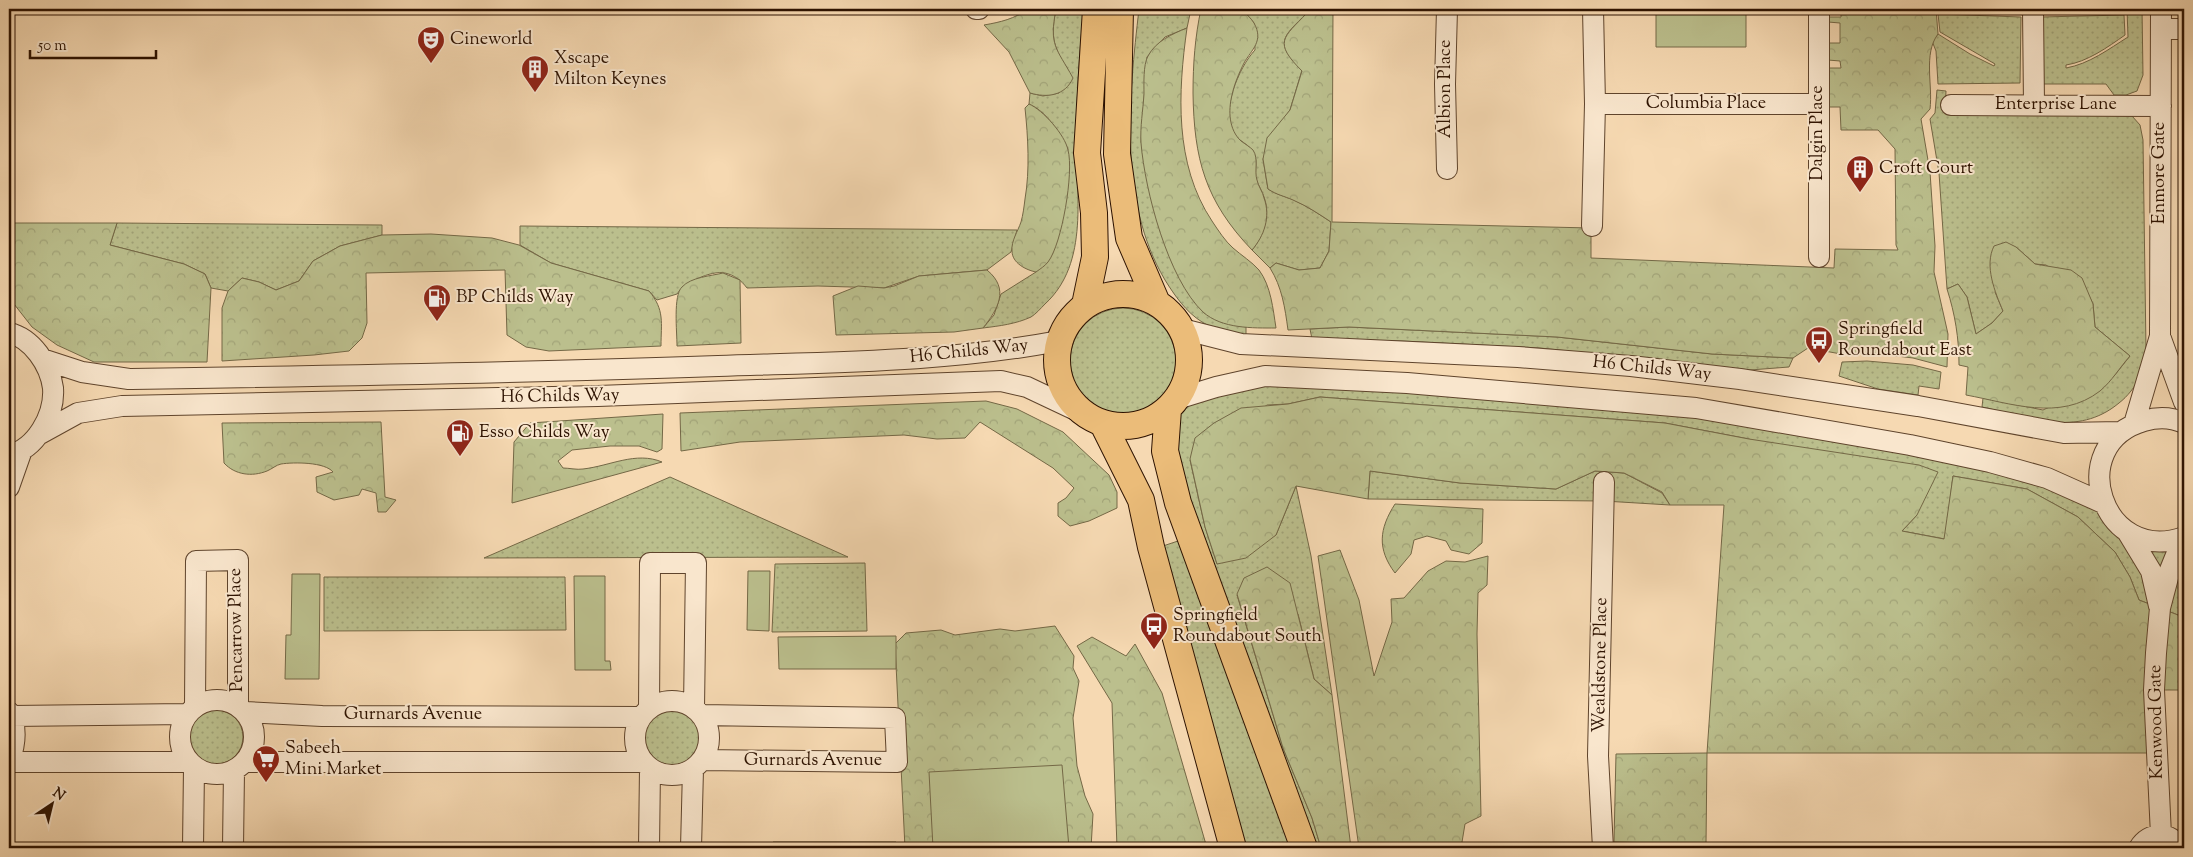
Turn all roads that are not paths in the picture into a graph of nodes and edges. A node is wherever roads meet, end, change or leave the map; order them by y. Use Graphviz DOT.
graph roads {
  1 [pos="1096,9"];
  2 [pos="1120,9"];
  3 [pos="1447,9"];
  4 [pos="1593,9"];
  5 [pos="1819,9"];
  6 [pos="2033,9"];
  7 [pos="2161,9"];
  8 [pos="2161,29"];
  9 [pos="2184,29"];
  10 [pos="1595,104"];
  11 [pos="1818,104"];
  12 [pos="1951,105"];
  13 [pos="2034,105"];
  14 [pos="2161,106"];
  15 [pos="1447,169"];
  16 [pos="1592,226"];
  17 [pos="1819,257"];
  18 [pos="1157,303"];
  19 [pos="1085,305"];
  20 [pos="10,329"];
  21 [pos="1182,329"];
  22 [pos="2160,336"];
  23 [pos="1059,341"];
  24 [pos="42,359"];
  25 [pos="2184,402"];
  26 [pos="1172,404"];
  27 [pos="1092,418"];
  28 [pos="2184,423"];
  29 [pos="2127,428"];
  30 [pos="38,436"];
  31 [pos="15,452"];
  32 [pos="1604,482"];
  33 [pos="9,487"];
  34 [pos="2103,503"];
  35 [pos="2128,533"];
  36 [pos="2184,538"];
  37 [pos="2160,608"];
  38 [pos="242,709"];
  39 [pos="191,710"];
  40 [pos="698,711"];
  41 [pos="645,712"];
  42 [pos="10,714"];
  43 [pos="9,762"];
  44 [pos="192,764"];
  45 [pos="647,765"];
  46 [pos="697,765"];
  47 [pos="240,766"];
  48 [pos="2161,835"];
  49 [pos="193,848"];
  50 [pos="233,848"];
  51 [pos="649,848"];
  52 [pos="692,848"];
  53 [pos="1233,848"];
  54 [pos="1304,848"];
  55 [pos="1603,848"];
  56 [pos="2139,848"];
  57 [pos="2180,848"];
  1 -- 19 [label="main road"];
  2 -- 18 [label="main road"];
  3 -- 15 [label="street, Albion Place"];
  4 -- 10 [label="street"];
  5 -- 11 [label="street, Dalgin Place"];
  6 -- 13 [label="street"];
  7 -- 8 [label="street, Enmore Gate"];
  8 -- 9 [label="street"];
  8 -- 14 [label="street, Enmore Gate"];
  10 -- 11 [label="street, Columbia Place"];
  10 -- 16 [label="street"];
  11 -- 17 [label="street, Dalgin Place"];
  12 -- 13 [label="street, Enterprise Lane"];
  13 -- 14 [label="street, Enterprise Lane"];
  14 -- 22 [label="street, Enmore Gate"];
  18 -- 19 [label="main road"];
  18 -- 21 [label="main road"];
  19 -- 23 [label="main road"];
  20 -- 24 [label="street"];
  21 -- 26 [label="main road"];
  21 -- 29 [label="street, H6 Childs Way"];
  22 -- 25 [label="street, Enmore Gate"];
  22 -- 29 [label="street, Enmore Gate"];
  23 -- 24 [label="street, H6 Childs Way"];
  23 -- 27 [label="main road"];
  24 -- 30 [label="street"];
  26 -- 27 [label="main road"];
  26 -- 34 [label="street, H6 Childs Way"];
  26 -- 54 [label="main road"];
  27 -- 30 [label="street, H6 Childs Way"];
  27 -- 53 [label="main road"];
  28 -- 29 [label="street, H6 Childs Way"];
  29 -- 34 [label="street, Enmore Gate"];
  30 -- 31 [label="street"];
  31 -- 33 [label="street"];
  32 -- 55 [label="street, Wealdstone Place"];
  34 -- 35 [label="street"];
  35 -- 36 [label="street"];
  35 -- 37 [label="street, Kenwood Gate"];
  36 -- 37 [label="street, Kenwood Gate"];
  37 -- 48 [label="street, Kenwood Gate"];
  38 -- 39 [label="street"];
  38 -- 39 [label="street, Pencarrow Place"];
  38 -- 41 [label="street, Gurnards Avenue"];
  38 -- 47 [label="street"];
  39 -- 42 [label="street"];
  39 -- 44 [label="street"];
  40 -- 41 [label="street"];
  40 -- 41 [label="street"];
  40 -- 46 [label="street"];
  40 -- 46 [label="street, Gurnards Avenue"];
  41 -- 45 [label="street"];
  42 -- 43 [label="street"];
  43 -- 44 [label="street"];
  44 -- 47 [label="street"];
  44 -- 49 [label="street"];
  45 -- 46 [label="street"];
  45 -- 47 [label="street"];
  45 -- 51 [label="street"];
  46 -- 52 [label="street"];
  47 -- 50 [label="street"];
  48 -- 56 [label="street"];
  48 -- 57 [label="street"];
}
